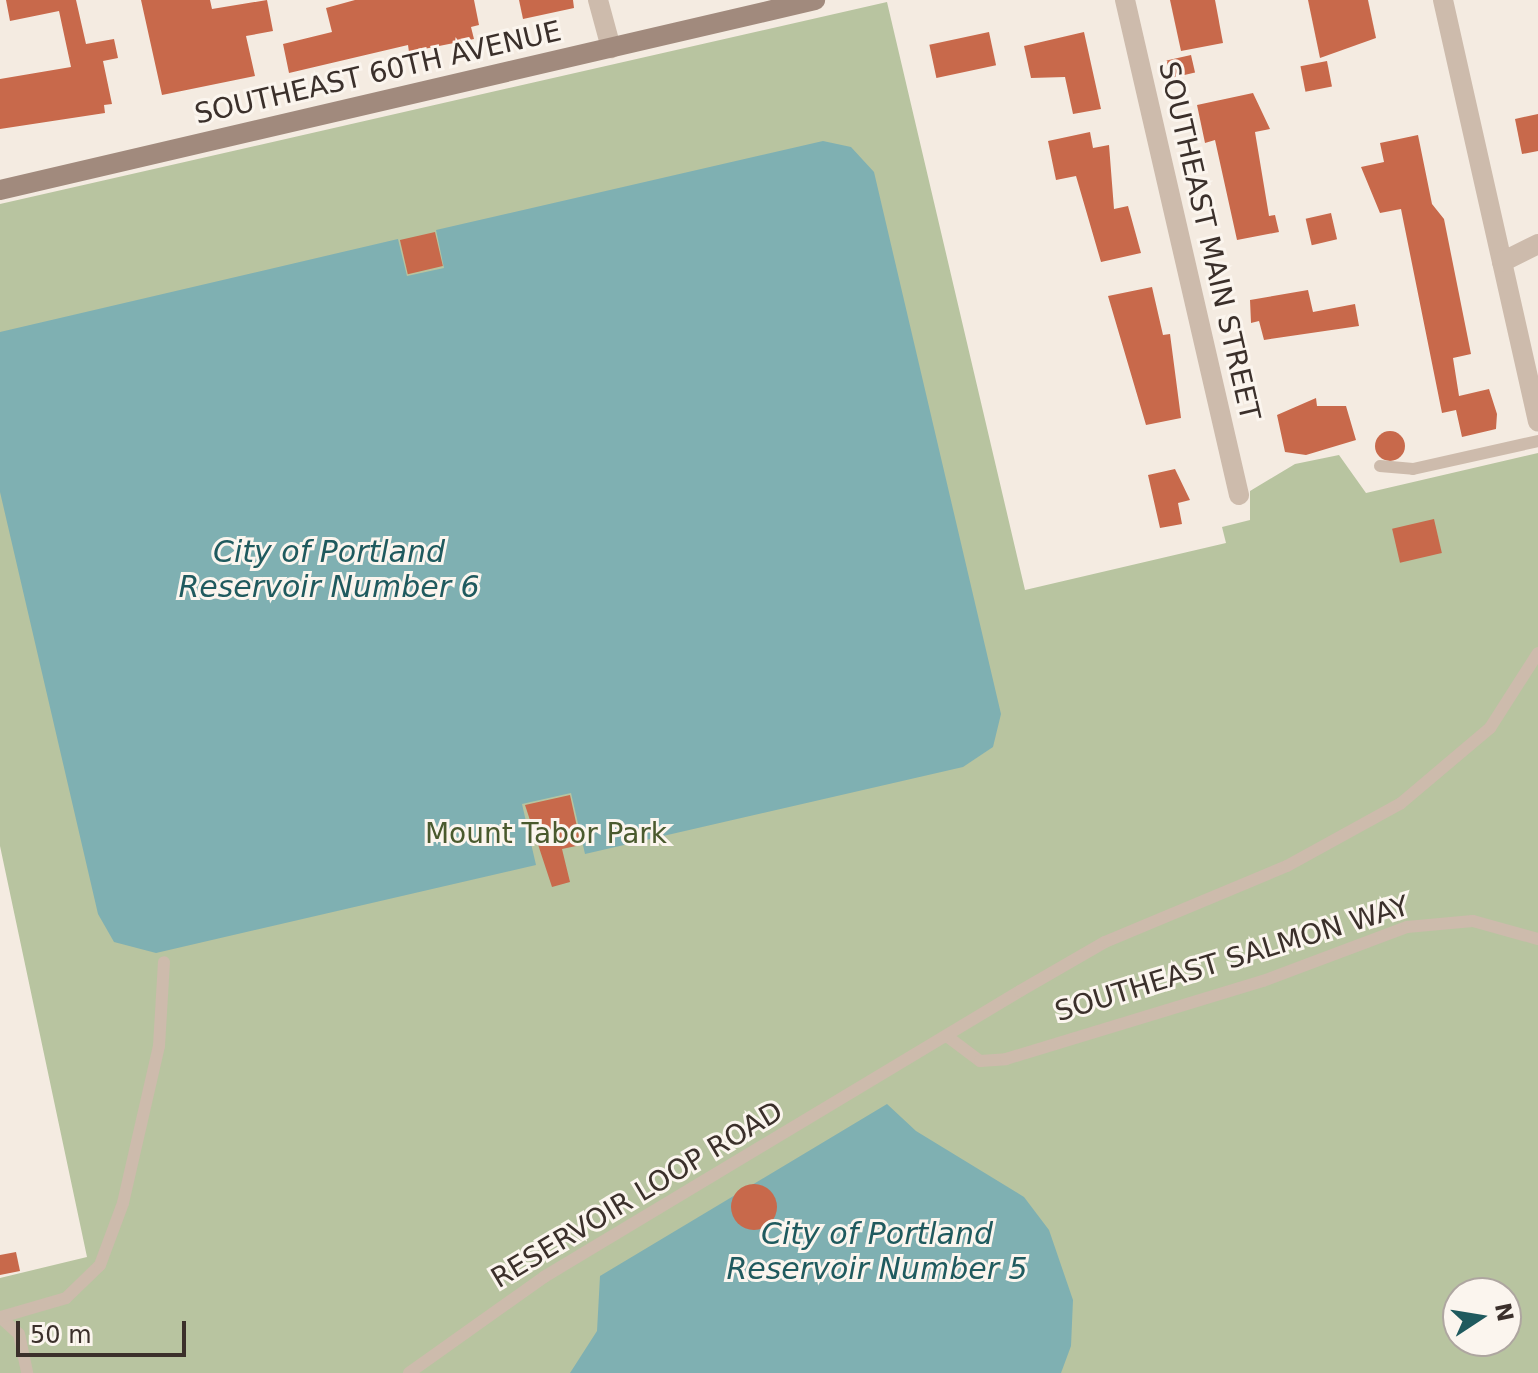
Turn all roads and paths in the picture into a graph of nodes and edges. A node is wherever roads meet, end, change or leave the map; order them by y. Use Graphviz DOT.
graph roads {
  1 [pos="598,0"];
  2 [pos="815,0"];
  3 [pos="1125,0"];
  4 [pos="1443,0"];
  5 [pos="611,48"];
  6 [pos="0,190"];
  7 [pos="1538,244"];
  8 [pos="1502,262"];
  9 [pos="1538,421"];
  10 [pos="1538,441"];
  11 [pos="1380,466"];
  12 [pos="1239,495"];
  13 [pos="1538,653"];
  14 [pos="1538,939"];
  15 [pos="164,962"];
  16 [pos="948,1037"];
  17 [pos="0,1317"];
  18 [pos="27,1373"];
  19 [pos="409,1373"];
  1 -- 5 [label="street"];
  2 -- 5 [label="main road, SOUTHEAST 60TH AVENUE"];
  3 -- 12 [label="street, SOUTHEAST MAIN STREET"];
  4 -- 8 [label="street"];
  5 -- 6 [label="main road, SOUTHEAST 60TH AVENUE"];
  7 -- 8 [label="street"];
  8 -- 9 [label="street"];
  10 -- 11 [label="lane"];
  13 -- 16 [label="lane, RESERVOIR LOOP ROAD"];
  14 -- 16 [label="lane, SOUTHEAST SALMON WAY"];
  15 -- 17 [label="lane"];
  16 -- 19 [label="lane, RESERVOIR LOOP ROAD"];
  17 -- 18 [label="lane"];
}
